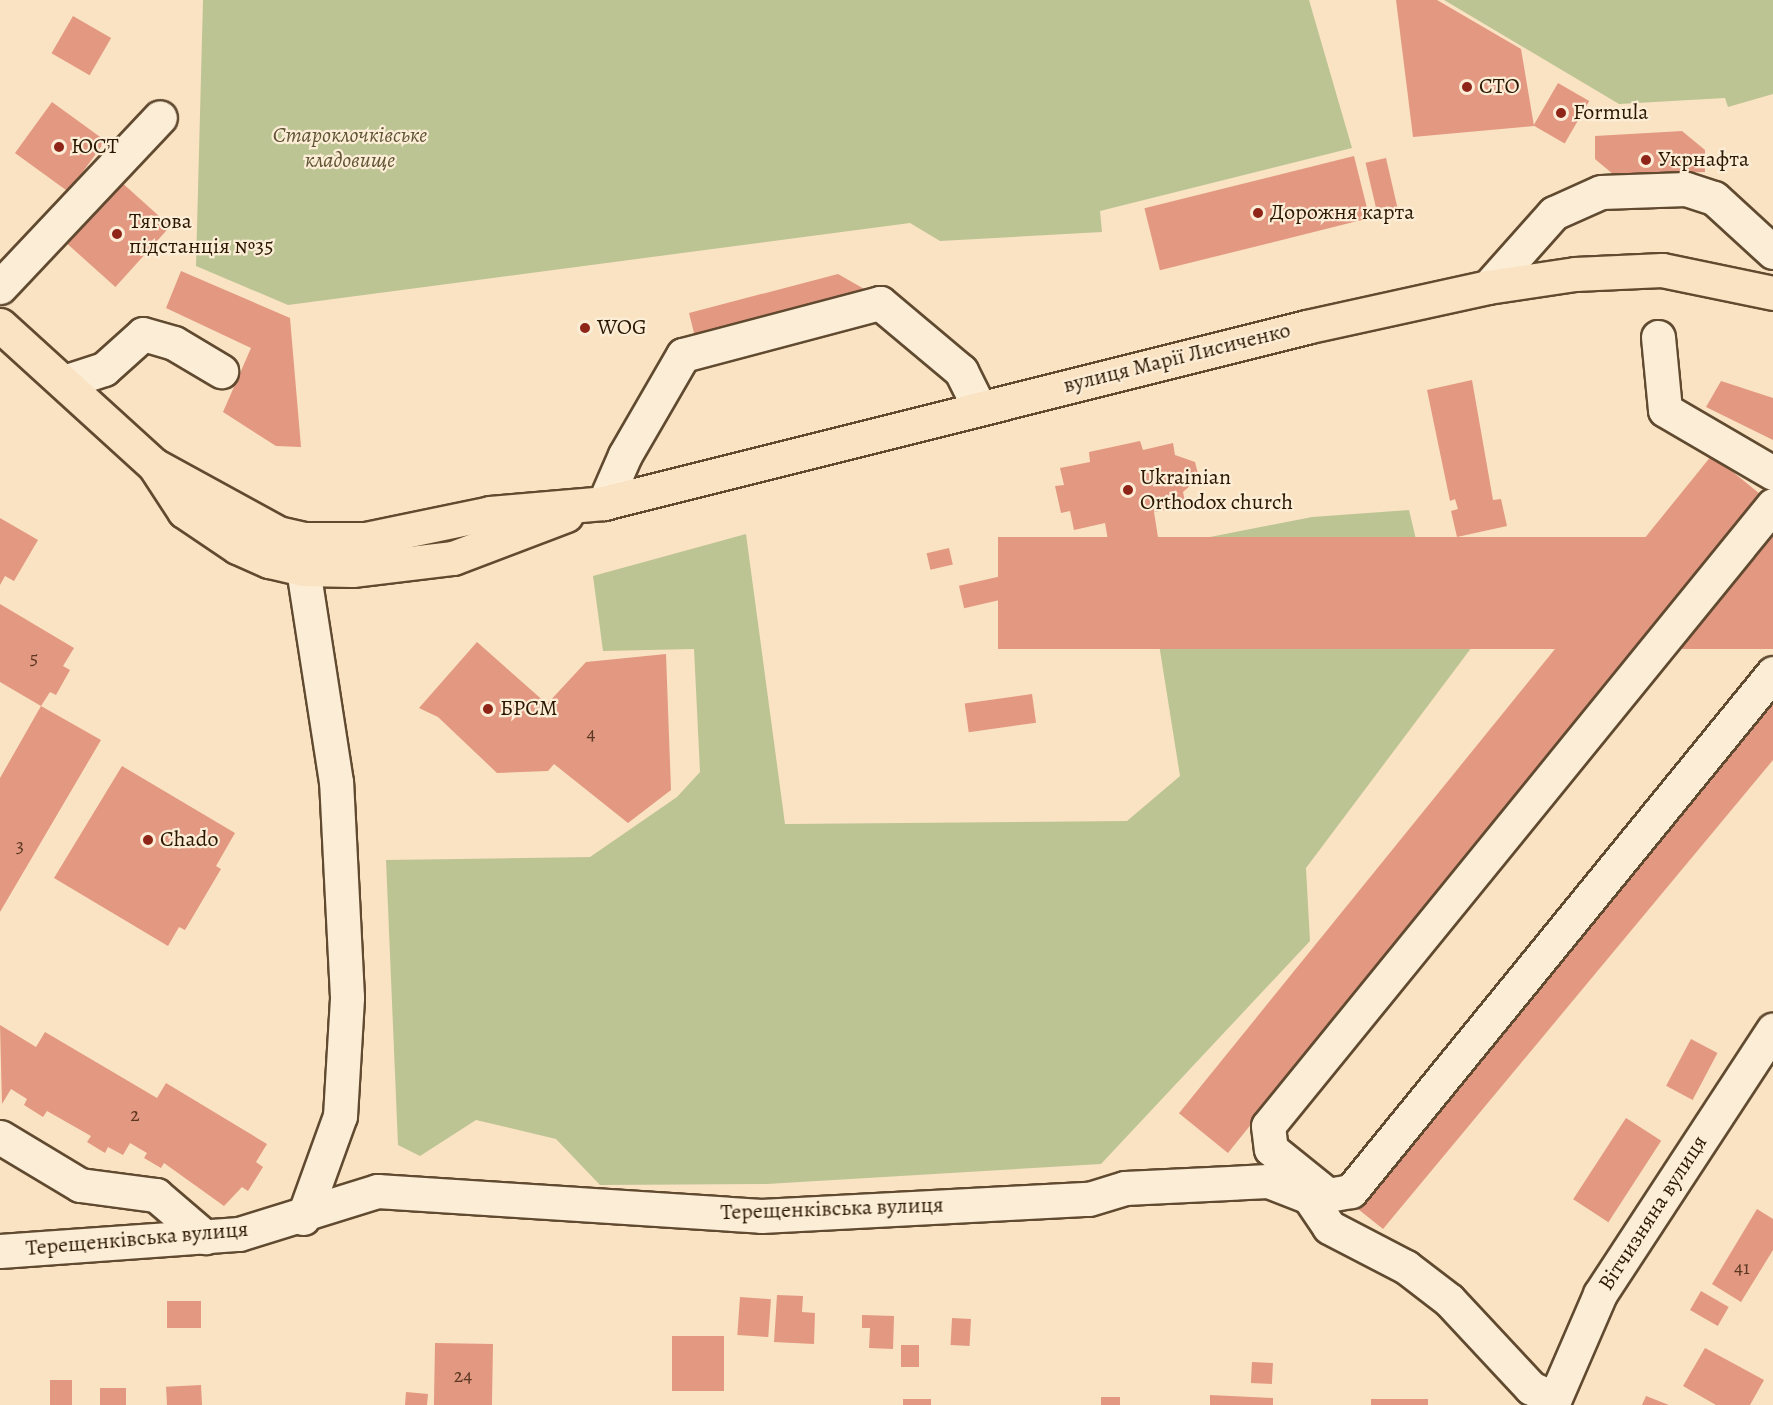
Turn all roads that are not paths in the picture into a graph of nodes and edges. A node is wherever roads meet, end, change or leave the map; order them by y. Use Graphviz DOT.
graph roads {
  1 [pos="160,117"];
  2 [pos="1773,252"];
  3 [pos="1488,286"];
  4 [pos="0,287"];
  5 [pos="1773,293"];
  6 [pos="0,325"];
  7 [pos="1658,338"];
  8 [pos="221,371"];
  9 [pos="64,382"];
  10 [pos="979,407"];
  11 [pos="154,465"];
  12 [pos="1773,473"];
  13 [pos="595,505"];
  14 [pos="1773,506"];
  15 [pos="303,569"];
  16 [pos="1773,673"];
  17 [pos="1773,1030"];
  18 [pos="0,1137"];
  19 [pos="308,1205"];
  20 [pos="205,1237"];
  21 [pos="0,1251"];
  22 [pos="1552,1402"];
  1 -- 4 [label="street"];
  2 -- 3 [label="street"];
  3 -- 5 [label="main road, вулиця Марії Лисиченко"];
  3 -- 10 [label="main road, вулиця Марії Лисиченко"];
  6 -- 9 [label="main road, вулиця Марії Лисиченко"];
  7 -- 12 [label="street"];
  8 -- 9 [label="street"];
  9 -- 11 [label="main road, вулиця Марії Лисиченко"];
  10 -- 13 [label="main road, вулиця Марії Лисиченко"];
  10 -- 13 [label="street"];
  11 -- 13 [label="main road, вулиця Марії Лисиченко"];
  11 -- 15 [label="main road, вулиця Марії Лисиченко"];
  13 -- 15 [label="main road, вулиця Марії Лисиченко"];
  14 -- 16 [label="street"];
  15 -- 19 [label="street"];
  17 -- 22 [label="street, Вітчизняна вулиця"];
  18 -- 20 [label="street"];
  19 -- 20 [label="street, Терещенківська вулиця"];
  19 -- 22 [label="street, Терещенківська вулиця"];
  20 -- 21 [label="street, Терещенківська вулиця"];
}
